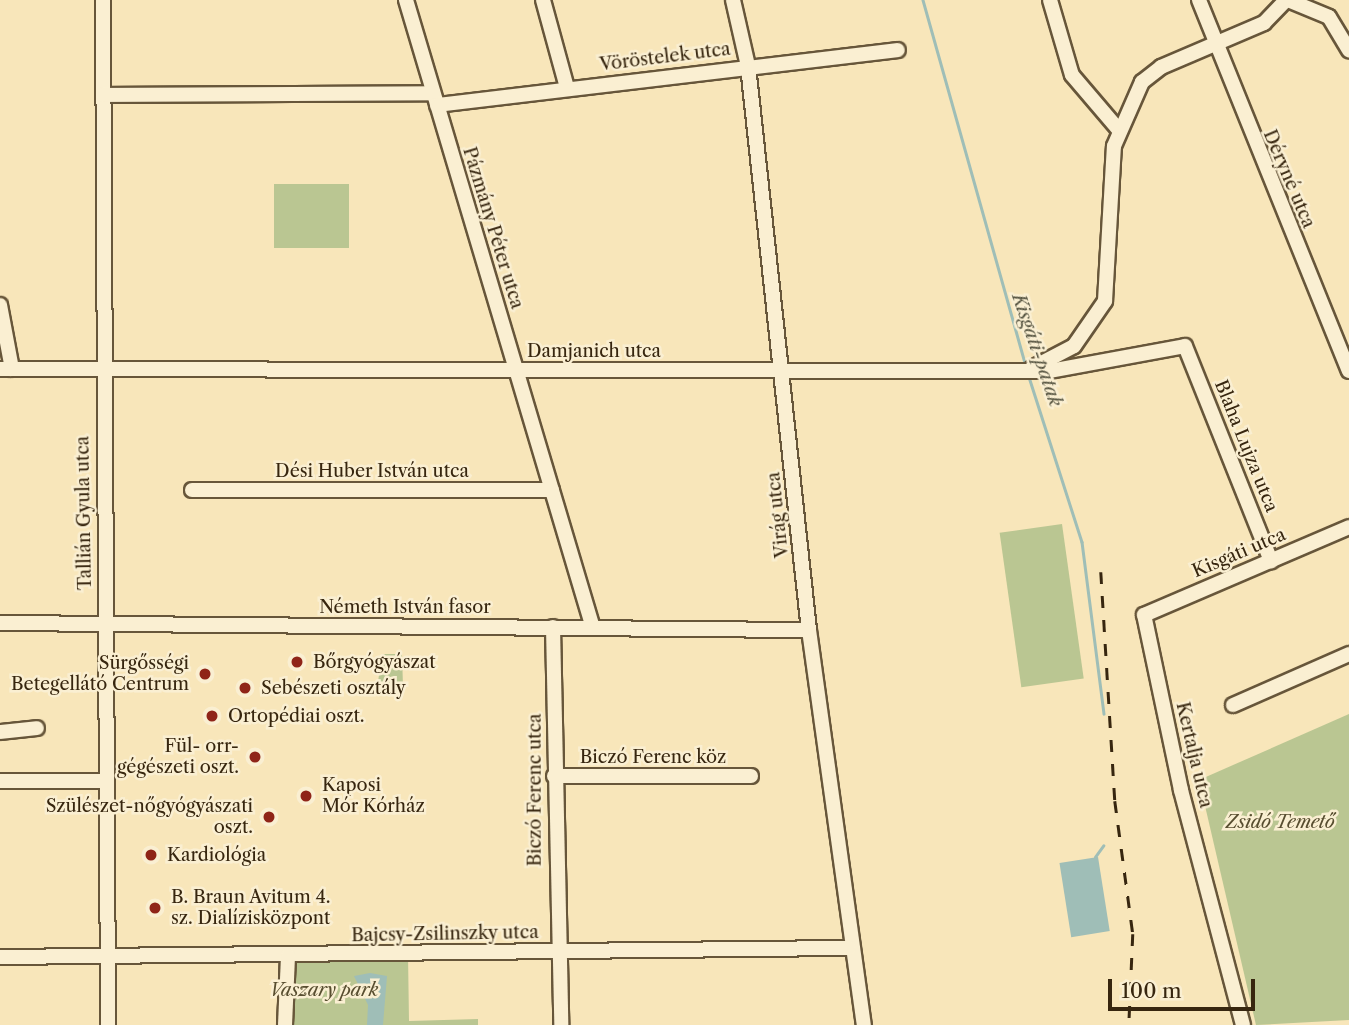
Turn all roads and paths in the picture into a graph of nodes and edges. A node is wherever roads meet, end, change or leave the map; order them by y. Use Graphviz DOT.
graph roads {
  1 [pos="103,0"];
  2 [pos="406,0"];
  3 [pos="543,0"];
  4 [pos="733,0"];
  5 [pos="1049,0"];
  6 [pos="1199,0"];
  7 [pos="1287,0"];
  8 [pos="1212,46"];
  9 [pos="898,50"];
  10 [pos="1349,50"];
  11 [pos="748,66"];
  12 [pos="567,88"];
  13 [pos="103,95"];
  14 [pos="435,99"];
  15 [pos="1118,129"];
  16 [pos="0,305"];
  17 [pos="1074,346"];
  18 [pos="1185,346"];
  19 [pos="1027,368"];
  20 [pos="1084,368"];
  21 [pos="6,369"];
  22 [pos="783,369"];
  23 [pos="102,370"];
  24 [pos="515,371"];
  25 [pos="1349,371"];
  26 [pos="192,490"];
  27 [pos="552,491"];
  28 [pos="1349,527"];
  29 [pos="1270,561"];
  30 [pos="1144,615"];
  31 [pos="0,623"];
  32 [pos="105,624"];
  33 [pos="553,627"];
  34 [pos="593,628"];
  35 [pos="809,630"];
  36 [pos="1349,654"];
  37 [pos="1233,705"];
  38 [pos="37,728"];
  39 [pos="0,732"];
  40 [pos="554,776"];
  41 [pos="751,776"];
  42 [pos="0,781"];
  43 [pos="107,781"];
  44 [pos="849,948"];
  45 [pos="555,952"];
  46 [pos="108,956"];
  47 [pos="288,956"];
  48 [pos="0,957"];
  49 [pos="107,1025"];
  50 [pos="285,1025"];
  51 [pos="561,1025"];
  52 [pos="864,1025"];
  53 [pos="1243,1025"];
  1 -- 13 [label="street, Tallián Gyula utca"];
  2 -- 14 [label="street, Pázmány Péter utca"];
  3 -- 12 [label="street"];
  4 -- 11 [label="street, Virág utca"];
  5 -- 15 [label="street"];
  6 -- 8 [label="street, Déryné utca"];
  7 -- 8 [label="street"];
  7 -- 10 [label="street"];
  8 -- 15 [label="street"];
  8 -- 25 [label="street, Déryné utca"];
  9 -- 11 [label="street, Vöröstelek utca"];
  11 -- 12 [label="street, Vöröstelek utca"];
  11 -- 22 [label="street, Virág utca"];
  12 -- 14 [label="street, Vöröstelek utca"];
  13 -- 14 [label="street, Vöröstelek utca"];
  13 -- 23 [label="street, Tallián Gyula utca"];
  14 -- 24 [label="street, Pázmány Péter utca"];
  15 -- 17 [label="street"];
  16 -- 21 [label="street"];
  17 -- 19 [label="street"];
  17 -- 20 [label="street"];
  18 -- 20 [label="street, Damjanich utca"];
  18 -- 29 [label="street, Blaha Lujza utca"];
  19 -- 20 [label="street, Damjanich utca"];
  19 -- 22 [label="street, Damjanich utca"];
  21 -- 23 [label="street, Damjanich utca"];
  22 -- 24 [label="street, Damjanich utca"];
  22 -- 35 [label="street, Virág utca"];
  23 -- 24 [label="street, Damjanich utca"];
  23 -- 32 [label="street, Tallián Gyula utca"];
  24 -- 27 [label="street, Pázmány Péter utca"];
  26 -- 27 [label="street, Dési Huber István utca"];
  27 -- 34 [label="street, Pázmány Péter utca"];
  28 -- 29 [label="street, Kisgáti utca"];
  29 -- 30 [label="street, Kisgáti utca"];
  30 -- 53 [label="street, Kertalja utca"];
  31 -- 32 [label="street, Németh István fasor"];
  32 -- 33 [label="street, Németh István fasor"];
  32 -- 43 [label="street, Tallián Gyula utca"];
  33 -- 34 [label="street, Németh István fasor"];
  33 -- 40 [label="street, Biczó Ferenc utca"];
  34 -- 35 [label="street, Németh István fasor"];
  35 -- 44 [label="street, Virág utca"];
  36 -- 37 [label="street"];
  38 -- 39 [label="street"];
  40 -- 41 [label="street, Biczó Ferenc köz"];
  40 -- 45 [label="street, Biczó Ferenc utca"];
  42 -- 43 [label="street"];
  43 -- 46 [label="street, Tallián Gyula utca"];
  44 -- 45 [label="street, Bajcsy-Zsilinszky utca"];
  44 -- 52 [label="street, Virág utca"];
  45 -- 47 [label="street, Bajcsy-Zsilinszky utca"];
  45 -- 51 [label="street, Biczó Ferenc utca"];
  46 -- 47 [label="street, Bajcsy-Zsilinszky utca"];
  46 -- 48 [label="street, Bajcsy-Zsilinszky utca"];
  46 -- 49 [label="street, Tallián Gyula utca"];
  47 -- 50 [label="street"];
}
